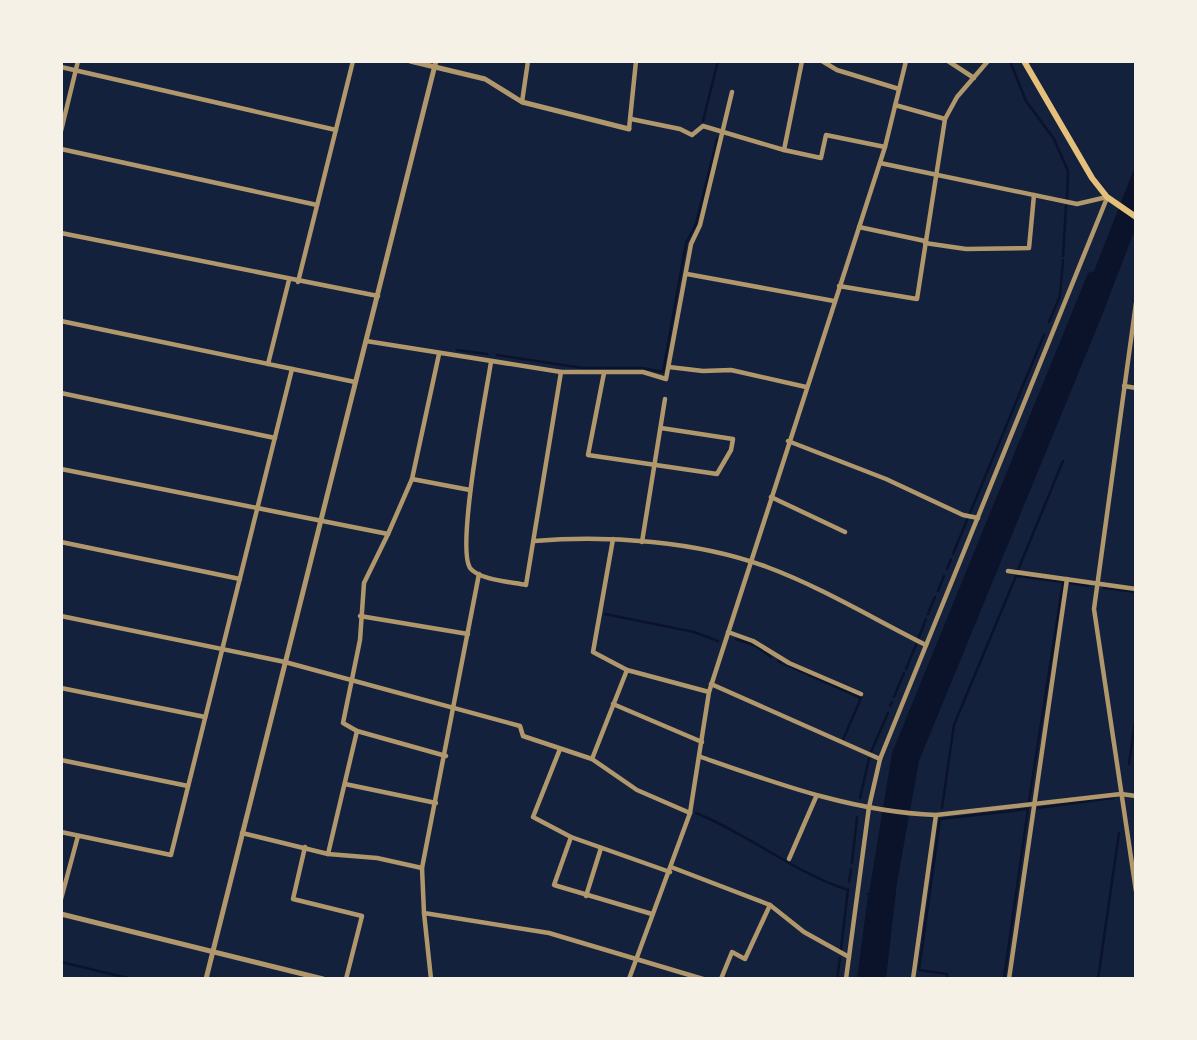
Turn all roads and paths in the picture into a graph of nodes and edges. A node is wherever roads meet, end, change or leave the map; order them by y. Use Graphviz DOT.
graph roads {
  1 [pos="78,61"];
  2 [pos="353,61"];
  3 [pos="410,61"];
  4 [pos="528,61"];
  5 [pos="636,61"];
  6 [pos="802,61"];
  7 [pos="822,61"];
  8 [pos="906,61"];
  9 [pos="948,61"];
  10 [pos="988,61"];
  11 [pos="1024,61"];
  12 [pos="435,64"];
  13 [pos="61,67"];
  14 [pos="76,70"];
  15 [pos="974,78"];
  16 [pos="899,89"];
  17 [pos="733,92"];
  18 [pos="522,102"];
  19 [pos="895,105"];
  20 [pos="631,119"];
  21 [pos="946,119"];
  22 [pos="629,129"];
  23 [pos="61,131"];
  24 [pos="336,131"];
  25 [pos="722,132"];
  26 [pos="885,147"];
  27 [pos="61,149"];
  28 [pos="784,150"];
  29 [pos="880,163"];
  30 [pos="935,175"];
  31 [pos="1034,195"];
  32 [pos="1110,198"];
  33 [pos="317,205"];
  34 [pos="1136,217"];
  35 [pos="859,227"];
  36 [pos="61,233"];
  37 [pos="925,242"];
  38 [pos="687,274"];
  39 [pos="289,280"];
  40 [pos="298,282"];
  41 [pos="839,286"];
  42 [pos="378,296"];
  43 [pos="834,302"];
  44 [pos="1136,303"];
  45 [pos="61,321"];
  46 [pos="366,341"];
  47 [pos="439,354"];
  48 [pos="491,362"];
  49 [pos="268,364"];
  50 [pos="669,367"];
  51 [pos="292,369"];
  52 [pos="561,372"];
  53 [pos="604,373"];
  54 [pos="355,382"];
  55 [pos="1124,386"];
  56 [pos="806,387"];
  57 [pos="1136,388"];
  58 [pos="61,393"];
  59 [pos="665,399"];
  60 [pos="661,428"];
  61 [pos="275,438"];
  62 [pos="788,441"];
  63 [pos="657,465"];
  64 [pos="61,469"];
  65 [pos="412,479"];
  66 [pos="470,490"];
  67 [pos="771,497"];
  68 [pos="257,509"];
  69 [pos="978,518"];
  70 [pos="320,522"];
  71 [pos="845,532"];
  72 [pos="388,534"];
  73 [pos="613,540"];
  74 [pos="534,541"];
  75 [pos="61,542"];
  76 [pos="642,542"];
  77 [pos="751,562"];
  78 [pos="1008,571"];
  79 [pos="479,574"];
  80 [pos="240,579"];
  81 [pos="1067,579"];
  82 [pos="1096,583"];
  83 [pos="1136,589"];
  84 [pos="61,616"];
  85 [pos="360,616"];
  86 [pos="728,632"];
  87 [pos="468,634"];
  88 [pos="926,645"];
  89 [pos="222,649"];
  90 [pos="285,662"];
  91 [pos="627,670"];
  92 [pos="352,682"];
  93 [pos="711,684"];
  94 [pos="61,688"];
  95 [pos="709,692"];
  96 [pos="861,694"];
  97 [pos="613,704"];
  98 [pos="455,708"];
  99 [pos="205,717"];
  100 [pos="357,731"];
  101 [pos="702,742"];
  102 [pos="560,749"];
  103 [pos="446,756"];
  104 [pos="701,757"];
  105 [pos="592,759"];
  106 [pos="880,759"];
  107 [pos="61,760"];
  108 [pos="345,784"];
  109 [pos="188,786"];
  110 [pos="1121,794"];
  111 [pos="1136,796"];
  112 [pos="816,797"];
  113 [pos="436,803"];
  114 [pos="1034,804"];
  115 [pos="871,808"];
  116 [pos="690,813"];
  117 [pos="936,815"];
  118 [pos="61,832"];
  119 [pos="243,833"];
  120 [pos="78,836"];
  121 [pos="571,837"];
  122 [pos="305,847"];
  123 [pos="601,848"];
  124 [pos="328,854"];
  125 [pos="789,859"];
  126 [pos="422,868"];
  127 [pos="670,869"];
  128 [pos="1136,891"];
  129 [pos="586,895"];
  130 [pos="61,899"];
  131 [pos="769,905"];
  132 [pos="425,913"];
  133 [pos="61,914"];
  134 [pos="652,914"];
  135 [pos="213,951"];
  136 [pos="849,957"];
  137 [pos="636,959"];
  138 [pos="206,979"];
  139 [pos="323,979"];
  140 [pos="346,979"];
  141 [pos="431,979"];
  142 [pos="629,979"];
  143 [pos="703,979"];
  144 [pos="721,979"];
  145 [pos="846,979"];
  146 [pos="913,979"];
  147 [pos="1009,979"];
  1 -- 14 [label="street"];
  2 -- 24 [label="street"];
  3 -- 12 [label="street"];
  4 -- 18 [label="street"];
  5 -- 20 [label="street"];
  6 -- 28 [label="street"];
  7 -- 16 [label="street"];
  8 -- 16 [label="street"];
  9 -- 15 [label="street"];
  10 -- 15 [label="street"];
  11 -- 32 [label="main road"];
  12 -- 18 [label="street"];
  12 -- 42 [label="street"];
  13 -- 14 [label="street"];
  14 -- 23 [label="street"];
  14 -- 24 [label="street"];
  15 -- 21 [label="street"];
  16 -- 19 [label="street"];
  17 -- 25 [label="street"];
  18 -- 22 [label="street"];
  19 -- 21 [label="street"];
  19 -- 26 [label="street"];
  20 -- 22 [label="street"];
  20 -- 25 [label="street"];
  21 -- 30 [label="street"];
  24 -- 33 [label="street"];
  25 -- 28 [label="street"];
  25 -- 38 [label="street"];
  26 -- 28 [label="street"];
  26 -- 29 [label="street"];
  27 -- 33 [label="street"];
  29 -- 30 [label="street"];
  29 -- 35 [label="street"];
  30 -- 31 [label="street"];
  30 -- 37 [label="street"];
  31 -- 32 [label="street"];
  31 -- 37 [label="street"];
  32 -- 34 [label="main road"];
  32 -- 69 [label="street"];
  33 -- 40 [label="street"];
  35 -- 37 [label="street"];
  35 -- 41 [label="street"];
  36 -- 39 [label="street"];
  37 -- 41 [label="street"];
  38 -- 43 [label="street"];
  38 -- 50 [label="street"];
  39 -- 40 [label="street"];
  39 -- 49 [label="street"];
  40 -- 42 [label="street"];
  41 -- 43 [label="street"];
  42 -- 46 [label="street"];
  43 -- 56 [label="street"];
  44 -- 55 [label="street"];
  45 -- 49 [label="street"];
  46 -- 47 [label="street"];
  46 -- 54 [label="street"];
  47 -- 48 [label="street"];
  47 -- 65 [label="street"];
  48 -- 52 [label="street"];
  48 -- 66 [label="street"];
  49 -- 51 [label="street"];
  50 -- 53 [label="street"];
  50 -- 56 [label="street"];
  51 -- 54 [label="street"];
  51 -- 61 [label="street"];
  52 -- 53 [label="street"];
  52 -- 74 [label="street"];
  53 -- 63 [label="street"];
  54 -- 70 [label="street"];
  55 -- 57 [label="street"];
  55 -- 82 [label="street"];
  56 -- 62 [label="street"];
  58 -- 61 [label="street"];
  59 -- 60 [label="street"];
  60 -- 63 [label="street"];
  60 -- 63 [label="street"];
  61 -- 68 [label="street"];
  62 -- 67 [label="street"];
  62 -- 69 [label="street"];
  63 -- 76 [label="street"];
  64 -- 68 [label="street"];
  65 -- 66 [label="street"];
  65 -- 72 [label="street"];
  66 -- 79 [label="street"];
  67 -- 71 [label="street"];
  67 -- 77 [label="street"];
  68 -- 70 [label="street"];
  68 -- 80 [label="street"];
  69 -- 88 [label="street"];
  70 -- 72 [label="street"];
  70 -- 90 [label="street"];
  72 -- 85 [label="street"];
  73 -- 74 [label="street"];
  73 -- 76 [label="street"];
  73 -- 91 [label="street"];
  74 -- 79 [label="street"];
  75 -- 80 [label="street"];
  76 -- 77 [label="street"];
  77 -- 86 [label="street"];
  77 -- 88 [label="street"];
  78 -- 81 [label="street"];
  79 -- 87 [label="street"];
  80 -- 89 [label="street"];
  81 -- 82 [label="street"];
  81 -- 114 [label="street"];
  82 -- 83 [label="street"];
  82 -- 110 [label="street"];
  84 -- 89 [label="street"];
  85 -- 87 [label="street"];
  85 -- 92 [label="street"];
  86 -- 93 [label="street"];
  86 -- 96 [label="street"];
  87 -- 98 [label="street"];
  88 -- 106 [label="street"];
  89 -- 90 [label="street"];
  89 -- 99 [label="street"];
  90 -- 92 [label="street"];
  90 -- 119 [label="street"];
  91 -- 95 [label="street"];
  91 -- 97 [label="street"];
  92 -- 98 [label="street"];
  92 -- 100 [label="street"];
  93 -- 95 [label="street"];
  93 -- 106 [label="street"];
  94 -- 99 [label="street"];
  95 -- 101 [label="street"];
  97 -- 101 [label="street"];
  97 -- 105 [label="street"];
  98 -- 102 [label="street"];
  98 -- 103 [label="street"];
  99 -- 109 [label="street"];
  100 -- 103 [label="street"];
  100 -- 108 [label="street"];
  101 -- 104 [label="street"];
  102 -- 105 [label="street"];
  102 -- 121 [label="street"];
  103 -- 113 [label="street"];
  104 -- 112 [label="street"];
  104 -- 116 [label="street"];
  105 -- 116 [label="street"];
  106 -- 115 [label="street"];
  107 -- 109 [label="street"];
  108 -- 113 [label="street"];
  108 -- 124 [label="street"];
  109 -- 120 [label="street"];
  110 -- 111 [label="street"];
  110 -- 114 [label="street"];
  110 -- 128 [label="street"];
  112 -- 115 [label="street"];
  112 -- 125 [label="street"];
  113 -- 126 [label="street"];
  114 -- 117 [label="street"];
  114 -- 147 [label="street"];
  115 -- 117 [label="street"];
  115 -- 136 [label="street"];
  116 -- 127 [label="street"];
  117 -- 146 [label="street"];
  118 -- 120 [label="street"];
  119 -- 122 [label="street"];
  119 -- 135 [label="street"];
  120 -- 130 [label="street"];
  121 -- 123 [label="street"];
  121 -- 129 [label="street"];
  122 -- 124 [label="street"];
  122 -- 140 [label="street"];
  123 -- 127 [label="street"];
  123 -- 129 [label="street"];
  124 -- 126 [label="street"];
  126 -- 132 [label="street"];
  127 -- 131 [label="street"];
  127 -- 134 [label="street"];
  129 -- 134 [label="street"];
  131 -- 136 [label="street"];
  131 -- 144 [label="street"];
  132 -- 137 [label="street"];
  132 -- 141 [label="street"];
  133 -- 135 [label="street"];
  134 -- 137 [label="street"];
  135 -- 138 [label="street"];
  135 -- 139 [label="street"];
  136 -- 145 [label="street"];
  137 -- 142 [label="street"];
  137 -- 143 [label="street"];
}
